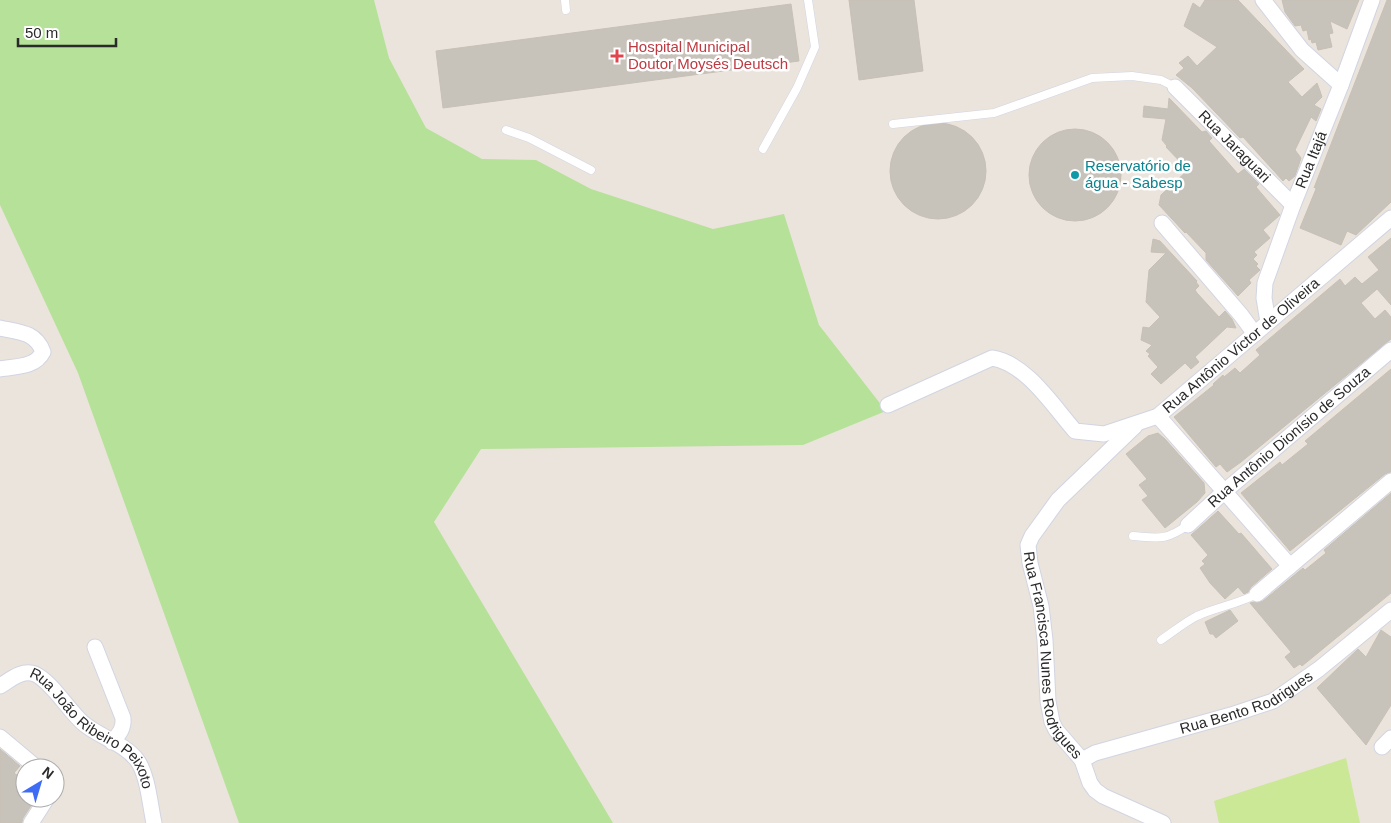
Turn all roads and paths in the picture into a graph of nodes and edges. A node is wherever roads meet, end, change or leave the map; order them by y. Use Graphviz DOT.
graph roads {
  1 [pos="566,0"];
  2 [pos="808,0"];
  3 [pos="1263,0"];
  4 [pos="1372,0"];
  5 [pos="566,10"];
  6 [pos="1341,85"];
  7 [pos="1176,87"];
  8 [pos="893,124"];
  9 [pos="506,130"];
  10 [pos="763,149"];
  11 [pos="590,170"];
  12 [pos="1293,205"];
  13 [pos="1391,218"];
  14 [pos="1162,223"];
  15 [pos="1268,322"];
  16 [pos="0,328"];
  17 [pos="1255,334"];
  18 [pos="1391,350"];
  19 [pos="0,369"];
  20 [pos="888,405"];
  21 [pos="1158,416"];
  22 [pos="1138,423"];
  23 [pos="1391,481"];
  24 [pos="1225,491"];
  25 [pos="1188,525"];
  26 [pos="1133,536"];
  27 [pos="1290,566"];
  28 [pos="1257,594"];
  29 [pos="1391,610"];
  30 [pos="1161,640"];
  31 [pos="96,647"];
  32 [pos="0,686"];
  33 [pos="0,737"];
  34 [pos="112,742"];
  35 [pos="25,758"];
  36 [pos="1082,760"];
  37 [pos="41,808"];
  38 [pos="30,823"];
  39 [pos="154,823"];
  40 [pos="1163,823"];
  1 -- 5 [label="lane"];
  2 -- 10 [label="lane"];
  3 -- 6 [label="street"];
  4 -- 6 [label="street, Rua Itajá"];
  6 -- 12 [label="street, Rua Itajá"];
  7 -- 8 [label="lane"];
  7 -- 12 [label="street, Rua Jaraguari"];
  9 -- 11 [label="lane"];
  12 -- 15 [label="street, Rua Itajá"];
  13 -- 15 [label="street, Rua Antônio Victor de Oliveira"];
  14 -- 17 [label="street"];
  15 -- 17 [label="street, Rua Antônio Victor de Oliveira"];
  16 -- 19 [label="street"];
  17 -- 21 [label="street, Rua Antônio Victor de Oliveira"];
  18 -- 24 [label="street, Rua Antônio Dionísio de Souza"];
  20 -- 22 [label="street, Rua Antônio Victor de Oliveira"];
  21 -- 22 [label="street, Rua Antônio Victor de Oliveira"];
  21 -- 24 [label="street"];
  22 -- 36 [label="street, Rua Francisca Nunes Rodrigues"];
  23 -- 27 [label="street"];
  24 -- 25 [label="street, Rua Antônio Dionísio de Souza"];
  24 -- 27 [label="street"];
  25 -- 26 [label="lane"];
  27 -- 28 [label="street"];
  28 -- 30 [label="lane"];
  29 -- 36 [label="street, Rua Bento Rodrigues"];
  31 -- 34 [label="street"];
  32 -- 34 [label="street, Rua João Ribeiro Peixoto"];
  33 -- 35 [label="street"];
  34 -- 39 [label="street, Rua João Ribeiro Peixoto"];
  36 -- 40 [label="street, Rua Francisca Nunes Rodrigues"];
  37 -- 38 [label="street"];
}
